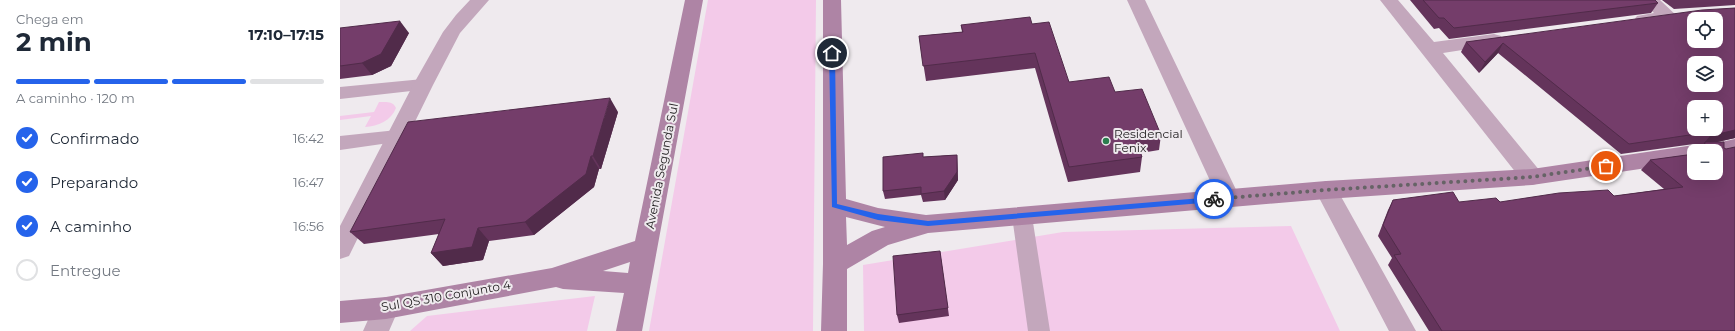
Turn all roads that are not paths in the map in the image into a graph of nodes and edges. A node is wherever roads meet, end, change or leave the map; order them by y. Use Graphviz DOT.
graph roads {
  1 [pos="480,0"];
  2 [pos="694,0"];
  3 [pos="832,0"];
  4 [pos="1136,0"];
  5 [pos="1389,0"];
  6 [pos="1649,0"];
  7 [pos="1623,23"];
  8 [pos="1514,37"];
  9 [pos="1429,49"];
  10 [pos="423,85"];
  11 [pos="340,93"];
  12 [pos="397,136"];
  13 [pos="340,143"];
  14 [pos="1735,147"];
  15 [pos="1723,149"];
  16 [pos="1687,154"];
  17 [pos="1532,177"];
  18 [pos="1326,190"];
  19 [pos="1229,198"];
  20 [pos="834,205"];
  21 [pos="1022,216"];
  22 [pos="928,224"];
  23 [pos="646,247"];
  24 [pos="340,249"];
  25 [pos="835,264"];
  26 [pos="552,278"];
  27 [pos="639,284"];
  28 [pos="386,308"];
  29 [pos="340,312"];
  30 [pos="376,331"];
  31 [pos="629,331"];
  32 [pos="834,331"];
  33 [pos="1039,331"];
  34 [pos="1403,331"];
  1 -- 10 [label="street"];
  2 -- 23 [label="street, Avenida Segunda Sul"];
  3 -- 20 [label="street"];
  4 -- 19 [label="street"];
  5 -- 9 [label="street"];
  6 -- 7 [label="street"];
  8 -- 9 [label="street"];
  9 -- 17 [label="street"];
  10 -- 11 [label="lane"];
  10 -- 12 [label="street"];
  12 -- 13 [label="lane"];
  12 -- 24 [label="street"];
  14 -- 15 [label="street"];
  16 -- 17 [label="street"];
  17 -- 18 [label="street"];
  18 -- 19 [label="street"];
  18 -- 34 [label="street"];
  19 -- 21 [label="street"];
  20 -- 22 [label="street"];
  20 -- 25 [label="street"];
  21 -- 22 [label="street"];
  21 -- 33 [label="lane"];
  22 -- 25 [label="street"];
  23 -- 26 [label="street, Sul QS 310 Conjunto 4"];
  23 -- 27 [label="street, Avenida Segunda Sul"];
  25 -- 32 [label="street"];
  26 -- 27 [label="street, Sul QS 310 Conjunto 4"];
  26 -- 28 [label="street, Sul QS 310 Conjunto 4"];
  27 -- 31 [label="street, Avenida Segunda Sul"];
  28 -- 29 [label="street, Sul QS 310 Conjunto 4"];
  28 -- 30 [label="street"];
}
